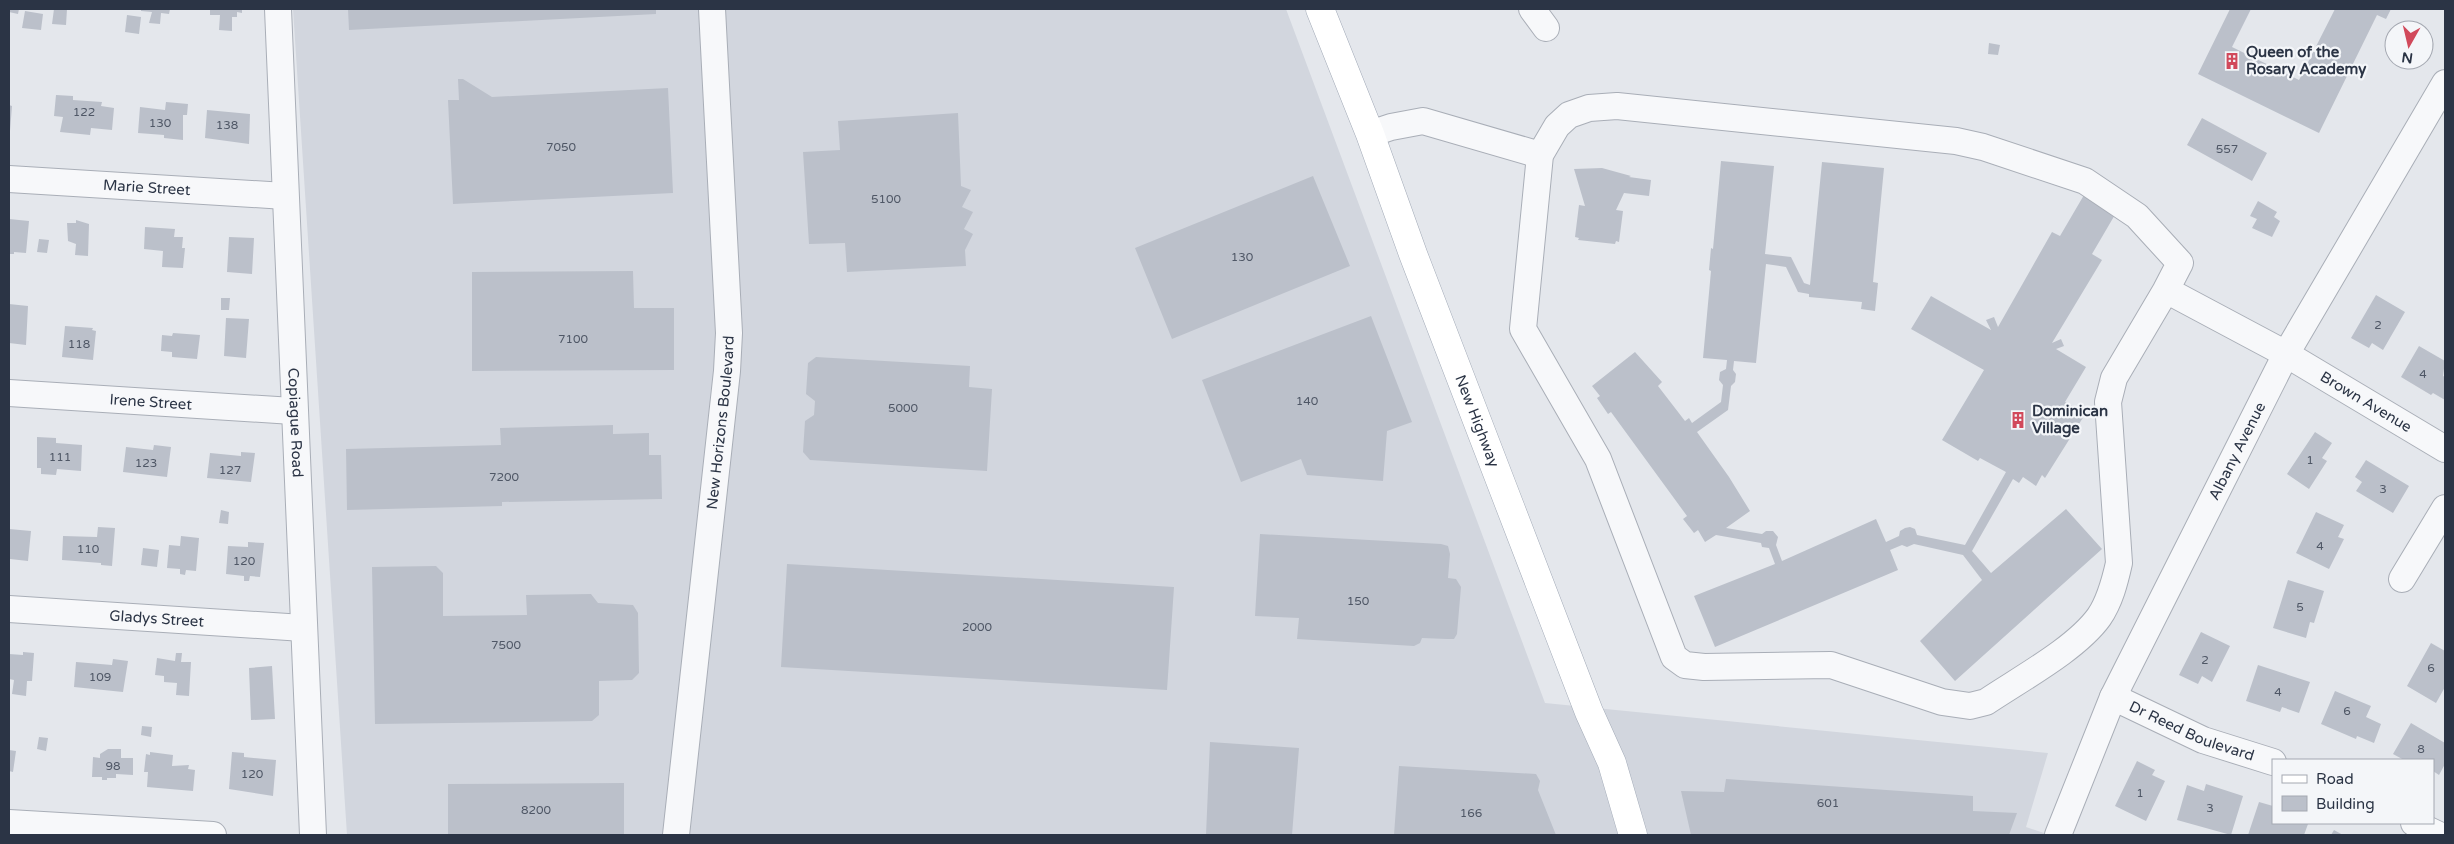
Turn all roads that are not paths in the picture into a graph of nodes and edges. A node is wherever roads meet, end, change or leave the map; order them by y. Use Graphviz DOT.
graph roads {
  1 [pos="278,9"];
  2 [pos="712,9"];
  3 [pos="1320,9"];
  4 [pos="2445,83"];
  5 [pos="1370,134"];
  6 [pos="1540,155"];
  7 [pos="9,179"];
  8 [pos="285,196"];
  9 [pos="2166,290"];
  10 [pos="2286,354"];
  11 [pos="9,393"];
  12 [pos="293,411"];
  13 [pos="2445,449"];
  14 [pos="2445,508"];
  15 [pos="2402,579"];
  16 [pos="9,608"];
  17 [pos="303,628"];
  18 [pos="2113,697"];
  19 [pos="2272,762"];
  20 [pos="9,823"];
  21 [pos="2416,824"];
  22 [pos="213,835"];
  23 [pos="313,835"];
  24 [pos="676,835"];
  25 [pos="1633,835"];
  26 [pos="2058,835"];
  27 [pos="2439,835"];
  1 -- 8 [label="street, Copiague Road"];
  2 -- 24 [label="street, New Horizons Boulevard"];
  3 -- 5 [label="main road, New Highway"];
  4 -- 10 [label="street, Albany Avenue"];
  5 -- 6 [label="street"];
  5 -- 25 [label="main road, New Highway"];
  6 -- 9 [label="street"];
  6 -- 9 [label="street"];
  7 -- 8 [label="street, Marie Street"];
  8 -- 12 [label="street, Copiague Road"];
  9 -- 10 [label="street, Brown Avenue"];
  10 -- 13 [label="street, Brown Avenue"];
  10 -- 18 [label="street, Albany Avenue"];
  11 -- 12 [label="street, Irene Street"];
  12 -- 17 [label="street, Copiague Road"];
  14 -- 15 [label="street"];
  16 -- 17 [label="street, Gladys Street"];
  17 -- 23 [label="street, Copiague Road"];
  18 -- 19 [label="street, Dr Reed Boulevard"];
  18 -- 26 [label="street, Albany Avenue"];
  20 -- 22 [label="street"];
  21 -- 27 [label="street"];
}
